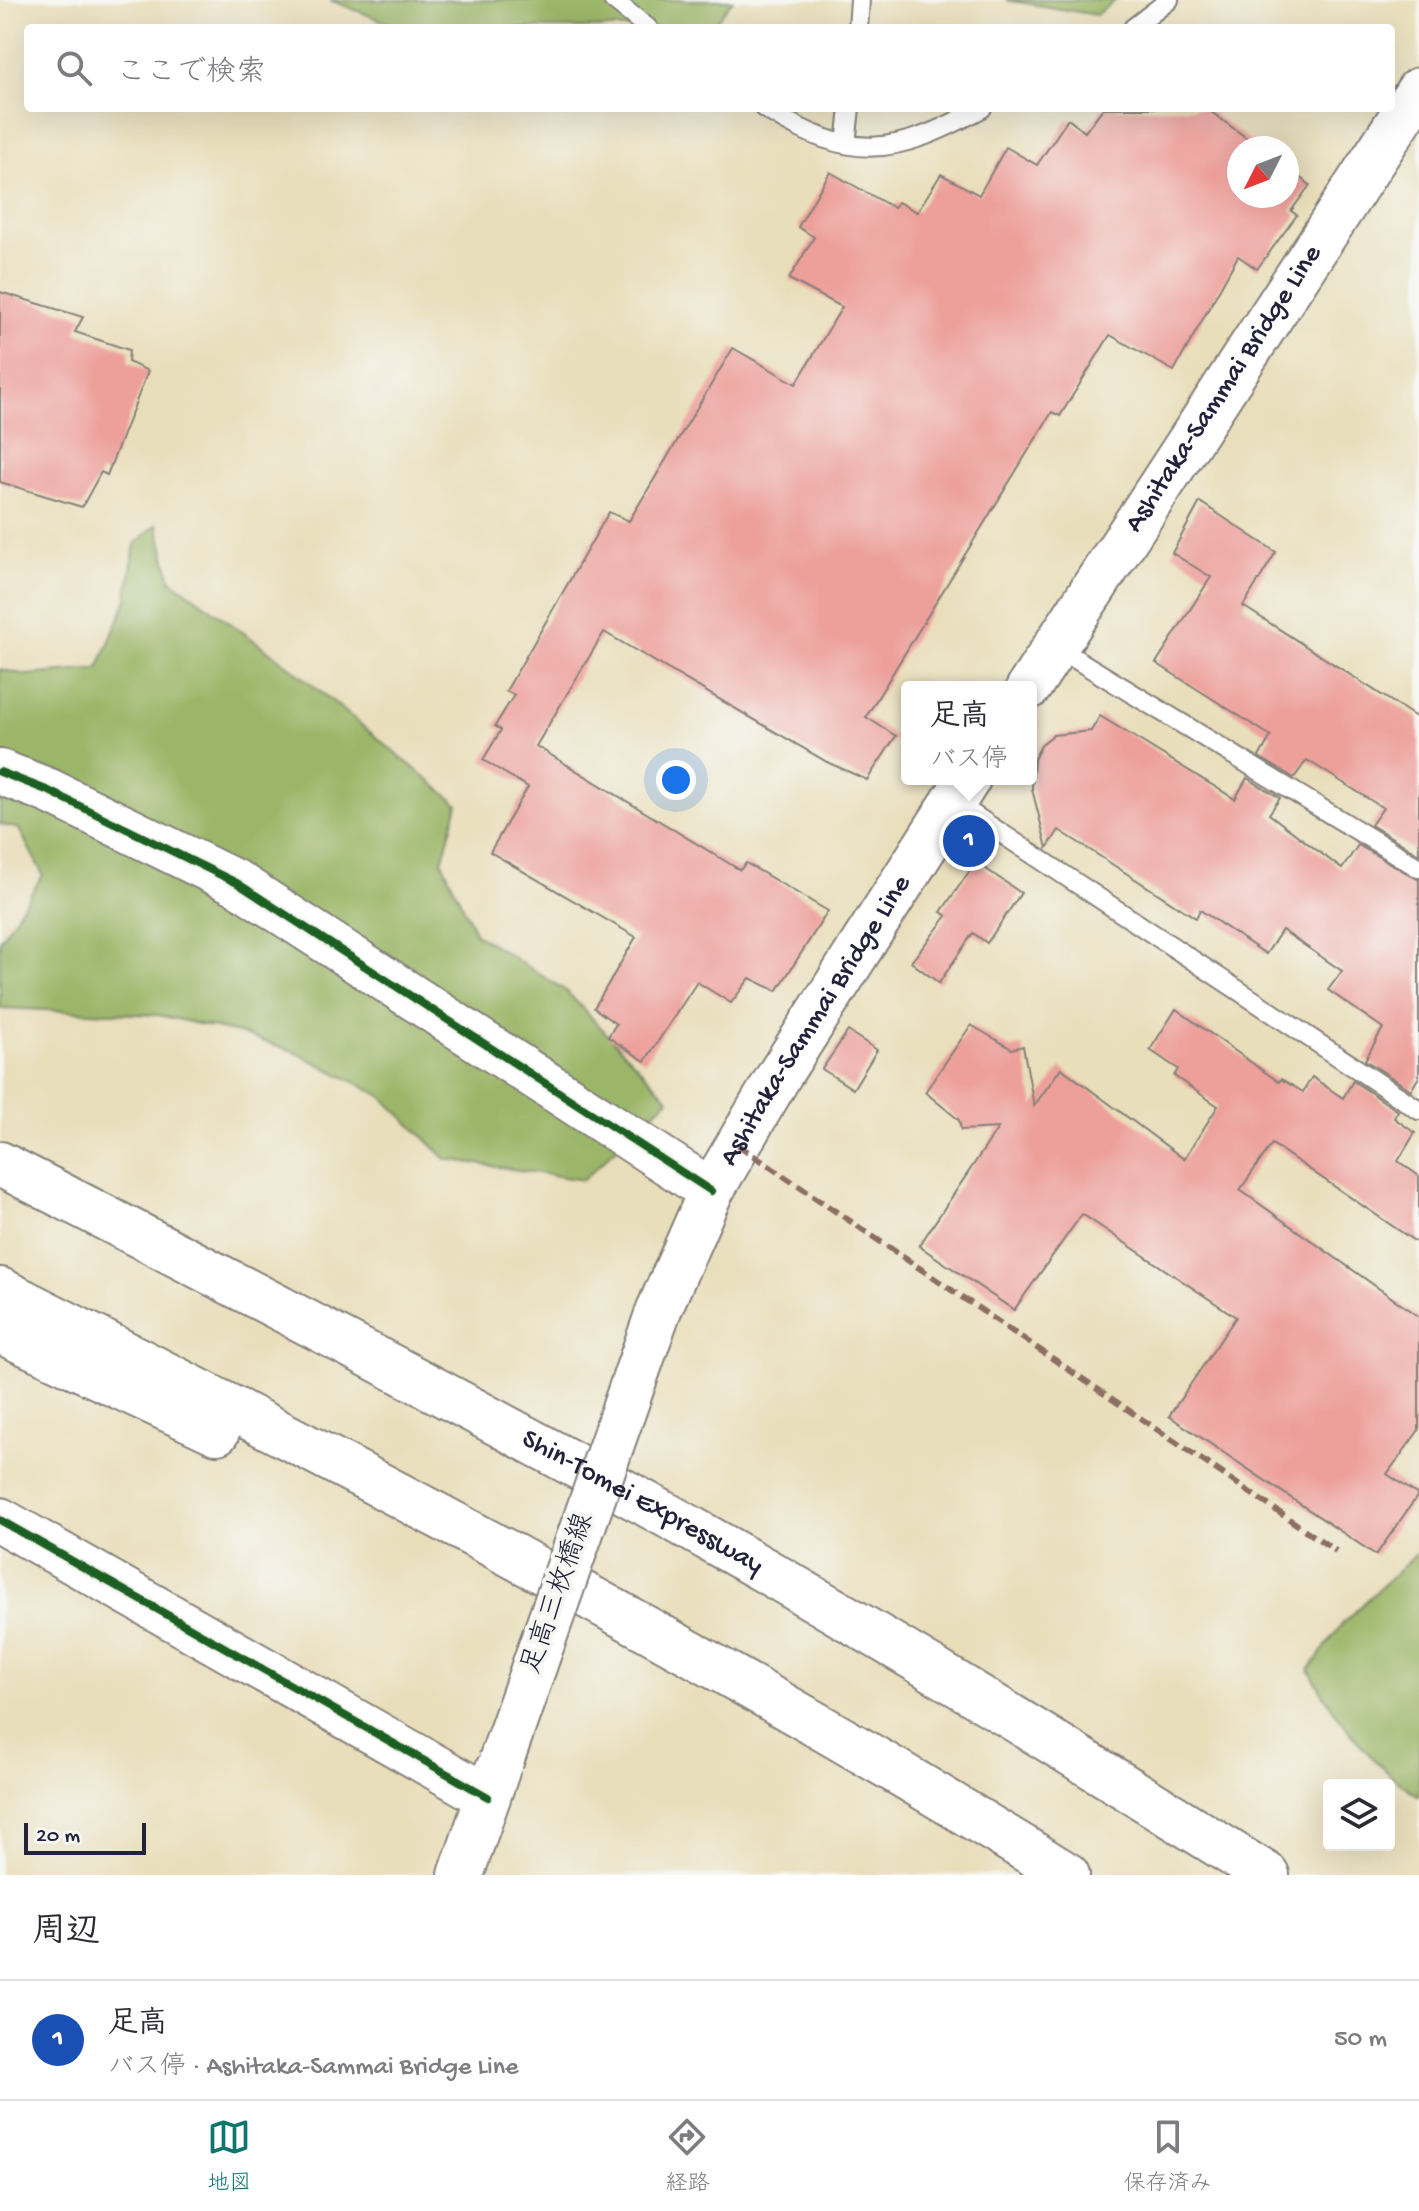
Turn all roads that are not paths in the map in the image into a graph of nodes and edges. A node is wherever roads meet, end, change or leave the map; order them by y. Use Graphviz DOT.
graph roads {
  1 [pos="613,0"];
  2 [pos="860,0"];
  3 [pos="1169,0"];
  4 [pos="643,24"];
  5 [pos="858,24"];
  6 [pos="1138,24"];
  7 [pos="1419,90"];
  8 [pos="770,112"];
  9 [pos="850,112"];
  10 [pos="975,112"];
  11 [pos="846,144"];
  12 [pos="1056,647"];
  13 [pos="1033,681"];
  14 [pos="0,772"];
  15 [pos="961,790"];
  16 [pos="1419,868"];
  17 [pos="1419,1110"];
  18 [pos="0,1164"];
  19 [pos="711,1191"];
  20 [pos="0,1290"];
  21 [pos="658,1312"];
  22 [pos="0,1331"];
  23 [pos="0,1520"];
  24 [pos="694,1655"];
  25 [pos="494,1779"];
  26 [pos="461,1875"];
  27 [pos="1067,1875"];
  28 [pos="1267,1875"];
  1 -- 4 [label="lane"];
  2 -- 5 [label="lane"];
  3 -- 6 [label="lane"];
  7 -- 12 [label="main road, Ashitaka-Sammai Bridge Line"];
  8 -- 11 [label="lane"];
  9 -- 11 [label="lane"];
  10 -- 11 [label="lane"];
  12 -- 13 [label="main road, Ashitaka-Sammai Bridge Line"];
  12 -- 16 [label="lane"];
  14 -- 19 [label="main road"];
  15 -- 17 [label="lane"];
  15 -- 19 [label="main road, Ashitaka-Sammai Bridge Line"];
  18 -- 28 [label="main road, Shin-Tomei Expressway"];
  19 -- 21 [label="main road, Ashitaka-Sammai Bridge Line"];
  20 -- 24 [label="main road"];
  21 -- 25 [label="main road, 足高三枚橋線, bridge"];
  22 -- 24 [label="main road"];
  23 -- 25 [label="main road"];
  24 -- 27 [label="main road"];
  25 -- 26 [label="main road, 足高三枚橋線"];
}
